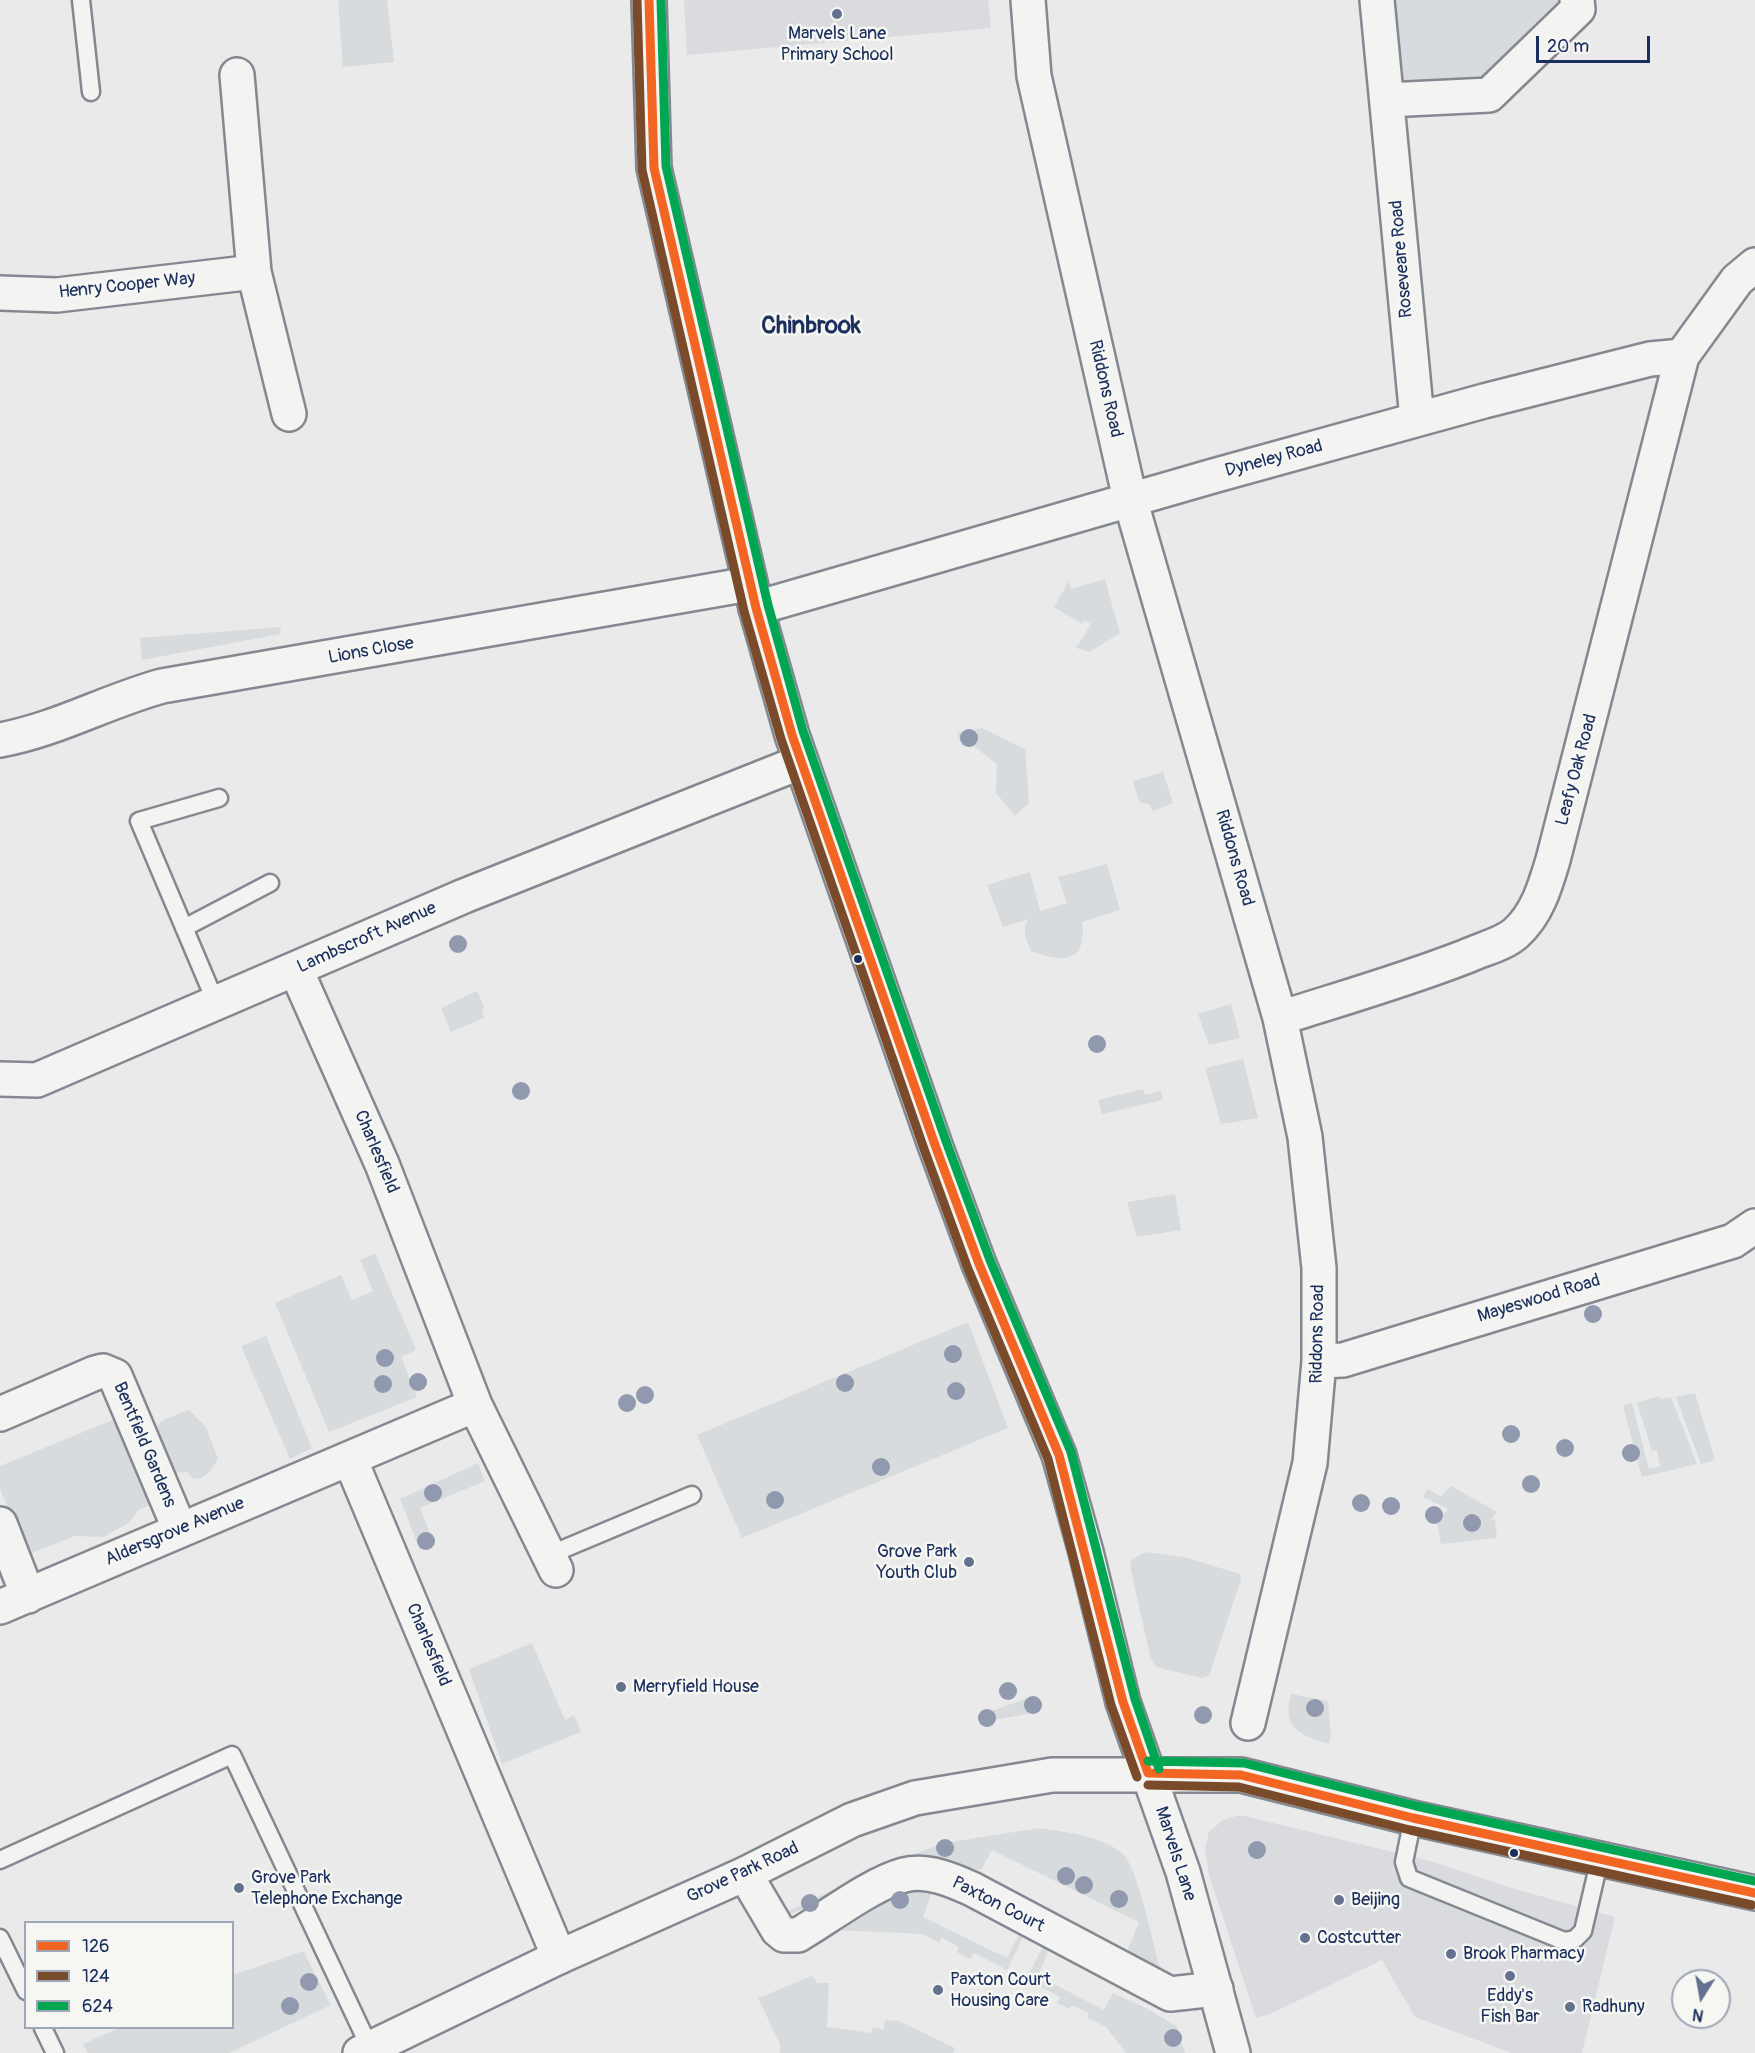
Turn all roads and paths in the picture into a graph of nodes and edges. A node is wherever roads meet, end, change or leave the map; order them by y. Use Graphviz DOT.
graph roads {
  1 [pos="81,0"];
  2 [pos="649,0"];
  3 [pos="1028,0"];
  4 [pos="1377,0"];
  5 [pos="1577,0"];
  6 [pos="237,75"];
  7 [pos="91,92"];
  8 [pos="1387,100"];
  9 [pos="1755,265"];
  10 [pos="254,272"];
  11 [pos="0,293"];
  12 [pos="1682,356"];
  13 [pos="289,414"];
  14 [pos="1417,419"];
  15 [pos="1130,499"];
  16 [pos="753,596"];
  17 [pos="0,740"];
  18 [pos="801,762"];
  19 [pos="219,798"];
  20 [pos="270,883"];
  21 [pos="184,928"];
  22 [pos="296,970"];
  23 [pos="216,1003"];
  24 [pos="1280,1018"];
  25 [pos="0,1079"];
  26 [pos="1755,1226"];
  27 [pos="1319,1361"];
  28 [pos="475,1405"];
  29 [pos="0,1414"];
  30 [pos="350,1459"];
  31 [pos="692,1495"];
  32 [pos="0,1524"];
  33 [pos="180,1530"];
  34 [pos="553,1562"];
  35 [pos="14,1602"];
  36 [pos="1248,1723"];
  37 [pos="1148,1773"];
  38 [pos="1413,1818"];
  39 [pos="1600,1858"];
  40 [pos="0,1860"];
  41 [pos="746,1874"];
  42 [pos="1755,1893"];
  43 [pos="0,1938"];
  44 [pos="559,1957"];
  45 [pos="24,1988"];
  46 [pos="1216,1989"];
  47 [pos="43,2029"];
  48 [pos="365,2051"];
  49 [pos="55,2053"];
  50 [pos="1233,2053"];
  1 -- 7 [label="lane"];
  2 -- 16 [label="street, Marvels Lane"];
  3 -- 15 [label="street, Riddons Road"];
  4 -- 8 [label="street, Roseveare Road"];
  5 -- 8 [label="street"];
  6 -- 10 [label="street"];
  8 -- 14 [label="street, Roseveare Road"];
  9 -- 12 [label="street"];
  10 -- 11 [label="street, Henry Cooper Way"];
  10 -- 13 [label="street"];
  12 -- 14 [label="street, Dyneley Road"];
  12 -- 24 [label="street, Leafy Oak Road"];
  14 -- 15 [label="street, Dyneley Road"];
  15 -- 16 [label="street, Dyneley Road"];
  15 -- 24 [label="street, Riddons Road"];
  16 -- 17 [label="street, Lions Close"];
  16 -- 18 [label="street, Marvels Lane"];
  18 -- 22 [label="street, Lambscroft Avenue"];
  18 -- 37 [label="street, Marvels Lane"];
  19 -- 21 [label="lane"];
  20 -- 21 [label="lane"];
  21 -- 23 [label="lane"];
  22 -- 23 [label="street, Lambscroft Avenue"];
  22 -- 28 [label="street, Charlesfield"];
  23 -- 25 [label="street, Lambscroft Avenue"];
  24 -- 27 [label="street, Riddons Road"];
  26 -- 27 [label="street, Mayeswood Road"];
  27 -- 36 [label="street, Riddons Road"];
  28 -- 30 [label="street"];
  28 -- 34 [label="street, Charlesfield"];
  29 -- 33 [label="street, Bentfield Gardens"];
  30 -- 33 [label="street, Aldersgrove Avenue"];
  30 -- 44 [label="street, Charlesfield"];
  31 -- 34 [label="lane"];
  32 -- 35 [label="street"];
  33 -- 35 [label="street, Aldersgrove Avenue"];
  37 -- 38 [label="street, Grove Park Road"];
  37 -- 41 [label="street, Grove Park Road"];
  37 -- 46 [label="street, Marvels Lane"];
  38 -- 39 [label="street, Grove Park Road"];
  38 -- 39 [label="lane"];
  39 -- 42 [label="street, Grove Park Road"];
  40 -- 48 [label="lane"];
  41 -- 44 [label="street, Grove Park Road"];
  41 -- 46 [label="street, Paxton Court"];
  43 -- 45 [label="lane"];
  44 -- 48 [label="street, Grove Park Road"];
  46 -- 50 [label="street, Marvels Lane"];
  47 -- 49 [label="lane"];
}
